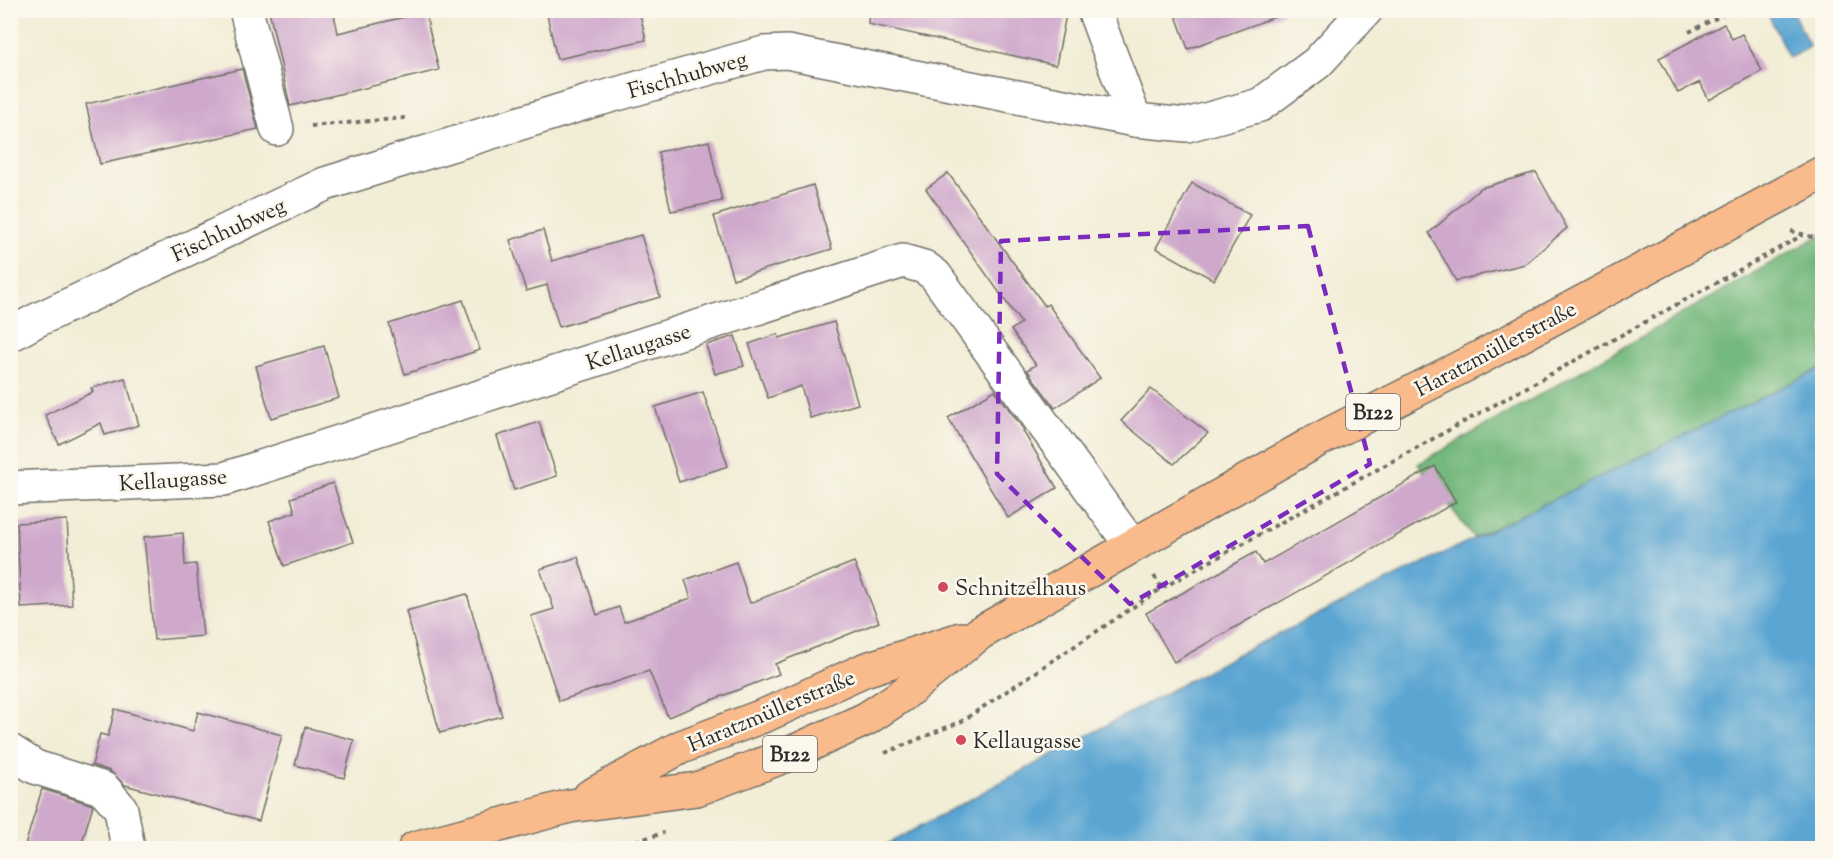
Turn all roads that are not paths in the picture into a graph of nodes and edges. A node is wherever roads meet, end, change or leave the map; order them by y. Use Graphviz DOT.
graph roads {
  1 [pos="246,10"];
  2 [pos="1094,10"];
  3 [pos="1366,10"];
  4 [pos="1135,120"];
  5 [pos="277,129"];
  6 [pos="1822,173"];
  7 [pos="10,335"];
  8 [pos="10,488"];
  9 [pos="1132,546"];
  10 [pos="980,633"];
  11 [pos="10,751"];
  12 [pos="570,806"];
  13 [pos="128,849"];
  14 [pos="415,849"];
  1 -- 5 [label="street"];
  2 -- 4 [label="street"];
  3 -- 4 [label="street, Fischhubweg"];
  4 -- 7 [label="street, Fischhubweg"];
  6 -- 9 [label="main road, Haratzmüllerstraße / B122"];
  8 -- 9 [label="street, Kellaugasse"];
  9 -- 10 [label="main road, Haratzmüllerstraße / B122"];
  10 -- 12 [label="main road, Haratzmüllerstraße / B122"];
  10 -- 12 [label="main road, Haratzmüllerstraße / B122"];
  11 -- 13 [label="street"];
  12 -- 14 [label="main road, Haratzmüllerstraße / B122"];
}
